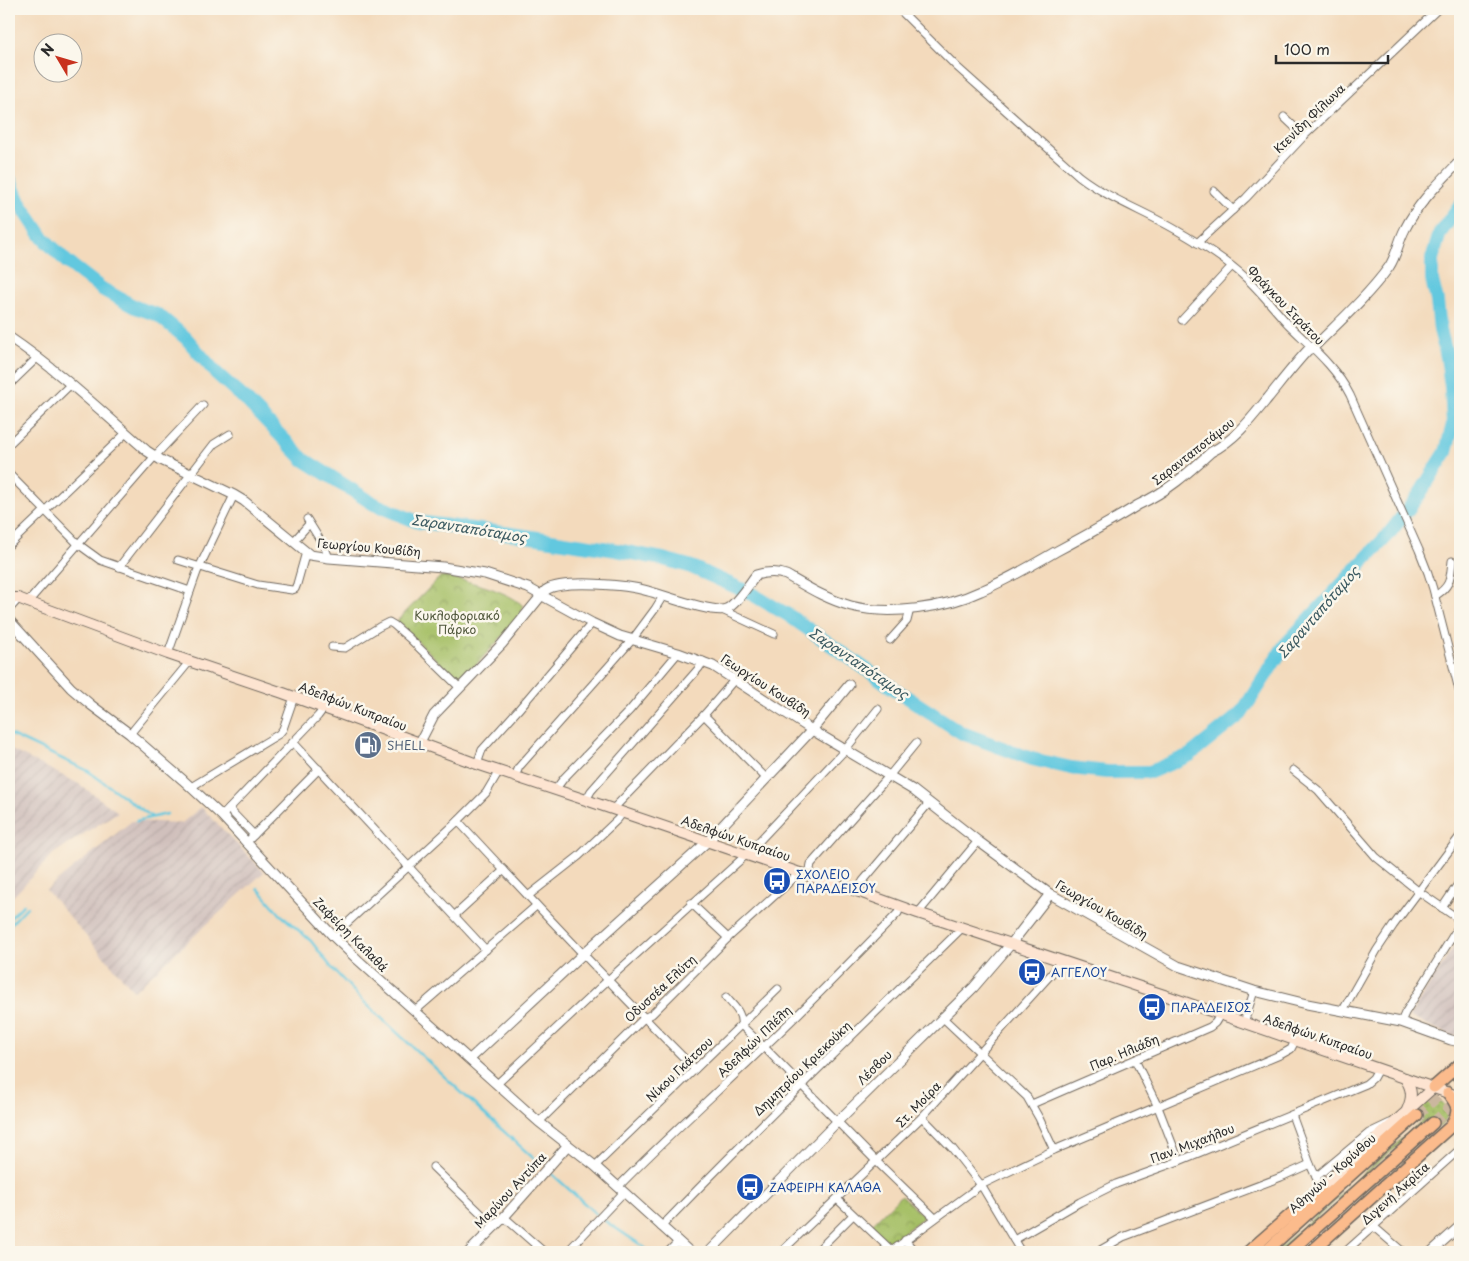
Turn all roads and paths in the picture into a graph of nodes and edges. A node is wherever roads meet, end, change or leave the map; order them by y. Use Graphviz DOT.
graph roads {
  1 [pos="899,9"];
  2 [pos="1438,9"];
  3 [pos="1284,117"];
  4 [pos="1304,136"];
  5 [pos="1460,161"];
  6 [pos="1214,191"];
  7 [pos="1233,210"];
  8 [pos="1197,243"];
  9 [pos="1231,267"];
  10 [pos="1182,320"];
  11 [pos="9,337"];
  12 [pos="1313,348"];
  13 [pos="38,357"];
  14 [pos="70,384"];
  15 [pos="9,385"];
  16 [pos="204,405"];
  17 [pos="126,433"];
  18 [pos="230,434"];
  19 [pos="9,444"];
  20 [pos="155,456"];
  21 [pos="9,474"];
  22 [pos="190,474"];
  23 [pos="234,495"];
  24 [pos="46,511"];
  25 [pos="293,542"];
  26 [pos="78,544"];
  27 [pos="9,545"];
  28 [pos="306,552"];
  29 [pos="329,558"];
  30 [pos="178,560"];
  31 [pos="1452,561"];
  32 [pos="120,566"];
  33 [pos="200,566"];
  34 [pos="190,591"];
  35 [pos="9,592"];
  36 [pos="541,596"];
  37 [pos="663,596"];
  38 [pos="1435,596"];
  39 [pos="18,600"];
  40 [pos="9,608"];
  41 [pos="910,609"];
  42 [pos="722,610"];
  43 [pos="9,620"];
  44 [pos="592,622"];
  45 [pos="774,634"];
  46 [pos="632,640"];
  47 [pos="890,640"];
  48 [pos="332,646"];
  49 [pos="678,653"];
  50 [pos="168,654"];
  51 [pos="190,661"];
  52 [pos="703,661"];
  53 [pos="735,679"];
  54 [pos="849,685"];
  55 [pos="460,688"];
  56 [pos="1460,694"];
  57 [pos="294,697"];
  58 [pos="324,708"];
  59 [pos="878,709"];
  60 [pos="704,715"];
  61 [pos="812,730"];
  62 [pos="130,734"];
  63 [pos="294,742"];
  64 [pos="916,743"];
  65 [pos="419,744"];
  66 [pos="844,750"];
  67 [pos="477,764"];
  68 [pos="319,769"];
  69 [pos="1293,770"];
  70 [pos="499,771"];
  71 [pos="889,776"];
  72 [pos="514,777"];
  73 [pos="766,778"];
  74 [pos="190,787"];
  75 [pos="555,790"];
  76 [pos="586,800"];
  77 [pos="929,803"];
  78 [pos="229,809"];
  79 [pos="618,811"];
  80 [pos="222,816"];
  81 [pos="458,821"];
  82 [pos="254,835"];
  83 [pos="1460,836"];
  84 [pos="978,841"];
  85 [pos="707,842"];
  86 [pos="246,843"];
  87 [pos="746,854"];
  88 [pos="408,867"];
  89 [pos="504,870"];
  90 [pos="797,872"];
  91 [pos="809,875"];
  92 [pos="1460,881"];
  93 [pos="857,891"];
  94 [pos="1418,891"];
  95 [pos="1050,894"];
  96 [pos="528,896"];
  97 [pos="691,903"];
  98 [pos="536,906"];
  99 [pos="900,907"];
  100 [pos="1442,908"];
  101 [pos="918,913"];
  102 [pos="454,915"];
  103 [pos="1460,922"];
  104 [pos="962,928"];
  105 [pos="333,936"];
  106 [pos="728,938"];
  107 [pos="1011,944"];
  108 [pos="486,950"];
  109 [pos="583,954"];
  110 [pos="1061,961"];
  111 [pos="608,980"];
  112 [pos="778,989"];
  113 [pos="1254,991"];
  114 [pos="726,997"];
  115 [pos="1343,1010"];
  116 [pos="414,1011"];
  117 [pos="1220,1015"];
  118 [pos="942,1017"];
  119 [pos="644,1018"];
  120 [pos="1400,1022"];
  121 [pos="1244,1023"];
  122 [pos="741,1025"];
  123 [pos="1295,1041"];
  124 [pos="1460,1042"];
  125 [pos="764,1047"];
  126 [pos="980,1053"];
  127 [pos="470,1059"];
  128 [pos="1135,1060"];
  129 [pos="1459,1066"];
  130 [pos="695,1069"];
  131 [pos="1378,1069"];
  132 [pos="1405,1078"];
  133 [pos="497,1084"];
  134 [pos="801,1085"];
  135 [pos="1434,1088"];
  136 [pos="1448,1093"];
  137 [pos="1460,1097"];
  138 [pos="1032,1104"];
  139 [pos="1158,1108"];
  140 [pos="1412,1113"];
  141 [pos="1292,1115"];
  142 [pos="922,1117"];
  143 [pos="1460,1118"];
  144 [pos="539,1122"];
  145 [pos="837,1122"];
  146 [pos="1433,1124"];
  147 [pos="1449,1127"];
  148 [pos="568,1145"];
  149 [pos="1460,1149"];
  150 [pos="1054,1150"];
  151 [pos="876,1161"];
  152 [pos="1179,1161"];
  153 [pos="1310,1164"];
  154 [pos="595,1166"];
  155 [pos="433,1167"];
  156 [pos="1319,1182"];
  157 [pos="981,1185"];
  158 [pos="621,1190"];
  159 [pos="837,1200"];
  160 [pos="853,1215"];
  161 [pos="504,1217"];
  162 [pos="935,1218"];
  163 [pos="1460,1226"];
  164 [pos="494,1227"];
  165 [pos="1374,1227"];
  166 [pos="661,1228"];
  167 [pos="905,1240"];
  168 [pos="1014,1240"];
  169 [pos="678,1242"];
  170 [pos="895,1250"];
  171 [pos="469,1252"];
  172 [pos="544,1252"];
  173 [pos="567,1252"];
  174 [pos="668,1252"];
  175 [pos="690,1252"];
  176 [pos="709,1252"];
  177 [pos="781,1252"];
  178 [pos="816,1252"];
  179 [pos="915,1252"];
  180 [pos="1021,1252"];
  181 [pos="1097,1252"];
  182 [pos="1248,1252"];
  183 [pos="1265,1252"];
  184 [pos="1290,1252"];
  185 [pos="1311,1252"];
  186 [pos="1345,1252"];
  187 [pos="1403,1252"];
  188 [pos="1430,1252"];
  1 -- 8 [label="street, Φράγκου Στράτου"];
  2 -- 4 [label="street, Κτενίδη Φίλωνα"];
  3 -- 4 [label="street"];
  4 -- 7 [label="street, Κτενίδη Φίλωνα"];
  5 -- 12 [label="street, Σαρανταποτάμου"];
  6 -- 7 [label="street"];
  7 -- 8 [label="street, Κτενίδη Φίλωνα"];
  8 -- 9 [label="street, Φράγκου Στράτου"];
  9 -- 10 [label="street"];
  9 -- 12 [label="street, Φράγκου Στράτου"];
  11 -- 13 [label="street, Γεωργίου Κουβίδη"];
  12 -- 38 [label="street, Φράγκου Στράτου"];
  12 -- 41 [label="street, Σαρανταποτάμου"];
  13 -- 14 [label="street, Γεωργίου Κουβίδη"];
  13 -- 15 [label="street"];
  14 -- 17 [label="street, Γεωργίου Κουβίδη"];
  14 -- 19 [label="street"];
  16 -- 20 [label="street"];
  17 -- 20 [label="street, Γεωργίου Κουβίδη"];
  17 -- 24 [label="street"];
  18 -- 22 [label="street"];
  20 -- 22 [label="street, Γεωργίου Κουβίδη"];
  20 -- 26 [label="street"];
  21 -- 24 [label="street"];
  22 -- 23 [label="street, Γεωργίου Κουβίδη"];
  22 -- 32 [label="street"];
  23 -- 25 [label="street, Γεωργίου Κουβίδη"];
  23 -- 33 [label="street"];
  24 -- 26 [label="street"];
  24 -- 27 [label="street"];
  25 -- 28 [label="street, Γεωργίου Κουβίδη"];
  25 -- 29 [label="street"];
  26 -- 32 [label="street"];
  26 -- 39 [label="street"];
  28 -- 29 [label="street, Γεωργίου Κουβίδη"];
  28 -- 33 [label="street"];
  29 -- 36 [label="street, Γεωργίου Κουβίδη"];
  30 -- 33 [label="street"];
  31 -- 38 [label="street"];
  32 -- 34 [label="street"];
  33 -- 34 [label="street"];
  34 -- 50 [label="street"];
  35 -- 39 [label="main road, Αδελφών Κυπραίου"];
  36 -- 37 [label="street"];
  36 -- 44 [label="street, Γεωργίου Κουβίδη"];
  36 -- 55 [label="street"];
  37 -- 42 [label="street"];
  37 -- 46 [label="street"];
  38 -- 56 [label="street, Φράγκου Στράτου"];
  39 -- 40 [label="street"];
  39 -- 50 [label="main road, Αδελφών Κυπραίου"];
  41 -- 42 [label="street, Σαρανταποτάμου"];
  41 -- 47 [label="street"];
  42 -- 45 [label="street"];
  43 -- 62 [label="street, Ζαφείρη Καλαθά"];
  44 -- 46 [label="street, Γεωργίου Κουβίδη"];
  44 -- 67 [label="street"];
  46 -- 49 [label="street, Γεωργίου Κουβίδη"];
  46 -- 72 [label="street"];
  48 -- 55 [label="street"];
  49 -- 52 [label="street, Γεωργίου Κουβίδη"];
  49 -- 75 [label="street"];
  50 -- 51 [label="main road, Αδελφών Κυπραίου"];
  51 -- 57 [label="main road, Αδελφών Κυπραίου"];
  51 -- 62 [label="street"];
  52 -- 53 [label="street, Γεωργίου Κουβίδη"];
  52 -- 76 [label="street"];
  53 -- 60 [label="street"];
  53 -- 61 [label="street, Γεωργίου Κουβίδη"];
  54 -- 61 [label="street"];
  55 -- 65 [label="street"];
  57 -- 58 [label="main road, Αδελφών Κυπραίου"];
  57 -- 74 [label="street"];
  58 -- 63 [label="street"];
  58 -- 65 [label="main road, Αδελφών Κυπραίου"];
  59 -- 66 [label="street"];
  60 -- 73 [label="street"];
  60 -- 79 [label="street"];
  61 -- 66 [label="street, Γεωργίου Κουβίδη"];
  61 -- 73 [label="street"];
  62 -- 74 [label="street, Ζαφείρη Καλαθά"];
  63 -- 68 [label="street"];
  63 -- 78 [label="street"];
  64 -- 71 [label="street"];
  65 -- 67 [label="main road, Αδελφών Κυπραίου"];
  66 -- 71 [label="street, Γεωργίου Κουβίδη"];
  66 -- 87 [label="street"];
  67 -- 70 [label="main road, Αδελφών Κυπραίου"];
  68 -- 82 [label="street"];
  68 -- 88 [label="street"];
  69 -- 94 [label="street"];
  70 -- 72 [label="main road, Αδελφών Κυπραίου"];
  70 -- 81 [label="street"];
  71 -- 77 [label="street, Γεωργίου Κουβίδη"];
  71 -- 91 [label="street"];
  72 -- 75 [label="main road, Αδελφών Κυπραίου"];
  73 -- 85 [label="street"];
  74 -- 80 [label="street, Ζαφείρη Καλαθά"];
  75 -- 76 [label="main road, Αδελφών Κυπραίου"];
  76 -- 79 [label="main road, Αδελφών Κυπραίου"];
  77 -- 84 [label="street, Γεωργίου Κουβίδη"];
  77 -- 93 [label="street"];
  78 -- 80 [label="street"];
  78 -- 82 [label="street"];
  79 -- 85 [label="main road, Αδελφών Κυπραίου"];
  79 -- 96 [label="street"];
  80 -- 86 [label="street, Ζαφείρη Καλαθά"];
  81 -- 88 [label="street"];
  81 -- 89 [label="street"];
  82 -- 86 [label="street"];
  83 -- 94 [label="street"];
  84 -- 95 [label="street, Γεωργίου Κουβίδη"];
  84 -- 101 [label="street"];
  85 -- 87 [label="main road, Αδελφών Κυπραίου"];
  85 -- 109 [label="street"];
  86 -- 105 [label="street, Ζαφείρη Καλαθά"];
  87 -- 90 [label="main road, Αδελφών Κυπραίου"];
  87 -- 97 [label="street"];
  88 -- 102 [label="street"];
  88 -- 105 [label="street"];
  89 -- 96 [label="street"];
  89 -- 102 [label="street"];
  90 -- 91 [label="main road, Αδελφών Κυπραίου"];
  90 -- 106 [label="street, Οδυσσέα Ελύτη"];
  91 -- 93 [label="main road, Αδελφών Κυπραίου"];
  92 -- 100 [label="street"];
  93 -- 99 [label="main road, Αδελφών Κυπραίου"];
  94 -- 100 [label="street"];
  94 -- 115 [label="street"];
  95 -- 107 [label="street, Λέσβου"];
  95 -- 113 [label="street, Γεωργίου Κουβίδη"];
  96 -- 98 [label="street"];
  97 -- 106 [label="street"];
  97 -- 111 [label="street"];
  98 -- 108 [label="street"];
  98 -- 109 [label="street"];
  99 -- 101 [label="main road, Αδελφών Κυπραίου"];
  99 -- 125 [label="street, Αδελφών Πλέλη"];
  100 -- 103 [label="street"];
  101 -- 104 [label="main road, Αδελφών Κυπραίου"];
  102 -- 108 [label="street"];
  103 -- 120 [label="street"];
  104 -- 107 [label="main road, Αδελφών Κυπραίου"];
  104 -- 134 [label="street, Δημητρίου Κριεκούκη"];
  105 -- 116 [label="street, Ζαφείρη Καλαθά"];
  106 -- 119 [label="street, Οδυσσέα Ελύτη"];
  107 -- 110 [label="main road, Αδελφών Κυπραίου"];
  107 -- 118 [label="street, Λέσβου"];
  108 -- 116 [label="street"];
  109 -- 111 [label="street"];
  109 -- 127 [label="street"];
  110 -- 117 [label="main road, Αδελφών Κυπραίου"];
  110 -- 126 [label="street, Στ. Μοίρα"];
  111 -- 119 [label="street"];
  111 -- 133 [label="street"];
  112 -- 122 [label="street, Νίκου Γκάτσου"];
  113 -- 115 [label="street, Γεωργίου Κουβίδη"];
  113 -- 121 [label="street"];
  114 -- 122 [label="street"];
  115 -- 120 [label="street, Γεωργίου Κουβίδη"];
  116 -- 127 [label="street, Ζαφείρη Καλαθά"];
  117 -- 121 [label="main road, Αδελφών Κυπραίου"];
  117 -- 128 [label="street, Παρ. Ηλιάδη"];
  118 -- 126 [label="street"];
  118 -- 145 [label="street, Λέσβου"];
  119 -- 130 [label="street"];
  119 -- 144 [label="street, Οδυσσέα Ελύτη"];
  120 -- 124 [label="street, Γεωργίου Κουβίδη"];
  121 -- 123 [label="main road, Αδελφών Κυπραίου"];
  122 -- 125 [label="street"];
  122 -- 130 [label="street, Νίκου Γκάτσου"];
  123 -- 131 [label="main road, Αδελφών Κυπραίου"];
  123 -- 139 [label="street"];
  125 -- 134 [label="street"];
  125 -- 158 [label="street, Αδελφών Πλέλη"];
  126 -- 138 [label="street"];
  126 -- 142 [label="street, Στ. Μοίρα"];
  127 -- 133 [label="street, Ζαφείρη Καλαθά"];
  128 -- 138 [label="street, Παρ. Ηλιάδη"];
  128 -- 139 [label="street"];
  129 -- 135 [label="highway"];
  129 -- 137 [label="highway"];
  130 -- 154 [label="street, Νίκου Γκάτσου"];
  131 -- 132 [label="main road, Αδελφών Κυπραίου"];
  131 -- 141 [label="street, Παν. Μιχαήλου"];
  132 -- 135 [label="main road, Αδελφών Κυπραίου"];
  132 -- 140 [label="main road"];
  133 -- 144 [label="street, Ζαφείρη Καλαθά"];
  134 -- 145 [label="street"];
  134 -- 166 [label="street, Δημητρίου Κριεκούκη"];
  135 -- 136 [label="main road, Αδελφών Κυπραίου"];
  135 -- 140 [label="main road"];
  136 -- 137 [label="main road, Αδελφών Κυπραίου"];
  136 -- 147 [label="highway"];
  138 -- 150 [label="street"];
  139 -- 150 [label="street"];
  139 -- 152 [label="street"];
  140 -- 156 [label="main road"];
  140 -- 183 [label="highway, Αθηνών - Κορίνθου"];
  141 -- 152 [label="street, Παν. Μιχαήλου"];
  141 -- 153 [label="street"];
  142 -- 151 [label="street, Στ. Μοίρα"];
  142 -- 157 [label="street"];
  143 -- 147 [label="highway"];
  144 -- 148 [label="street, Ζαφείρη Καλαθά"];
  145 -- 151 [label="street"];
  145 -- 176 [label="street, Λέσβου"];
  146 -- 184 [label="highway"];
  147 -- 185 [label="highway"];
  148 -- 154 [label="street, Ζαφείρη Καλαθά"];
  148 -- 161 [label="street, Μαρίνου Αντύπα"];
  149 -- 165 [label="street, Διγενή Ακρίτα"];
  150 -- 157 [label="street"];
  151 -- 159 [label="street, Στ. Μοίρα"];
  151 -- 162 [label="street"];
  152 -- 168 [label="street, Παν. Μιχαήλου"];
  153 -- 156 [label="street"];
  153 -- 181 [label="street"];
  154 -- 158 [label="street, Ζαφείρη Καλαθά"];
  155 -- 164 [label="street"];
  156 -- 182 [label="highway"];
  157 -- 162 [label="street"];
  157 -- 168 [label="street"];
  158 -- 166 [label="street, Ζαφείρη Καλαθά"];
  158 -- 173 [label="street, Αδελφών Πλέλη"];
  159 -- 160 [label="street"];
  159 -- 177 [label="street, Στ. Μοίρα"];
  160 -- 170 [label="street"];
  160 -- 178 [label="street"];
  161 -- 164 [label="street, Μαρίνου Αντύπα"];
  161 -- 172 [label="street"];
  162 -- 167 [label="street"];
  163 -- 188 [label="street"];
  164 -- 171 [label="street, Μαρίνου Αντύπα"];
  165 -- 186 [label="street, Διγενή Ακρίτα"];
  165 -- 187 [label="street"];
  166 -- 169 [label="street, Ζαφείρη Καλαθά"];
  167 -- 170 [label="street"];
  167 -- 179 [label="street"];
  168 -- 180 [label="street"];
  169 -- 174 [label="street"];
  169 -- 175 [label="street, Ζαφείρη Καλαθά"];
}
